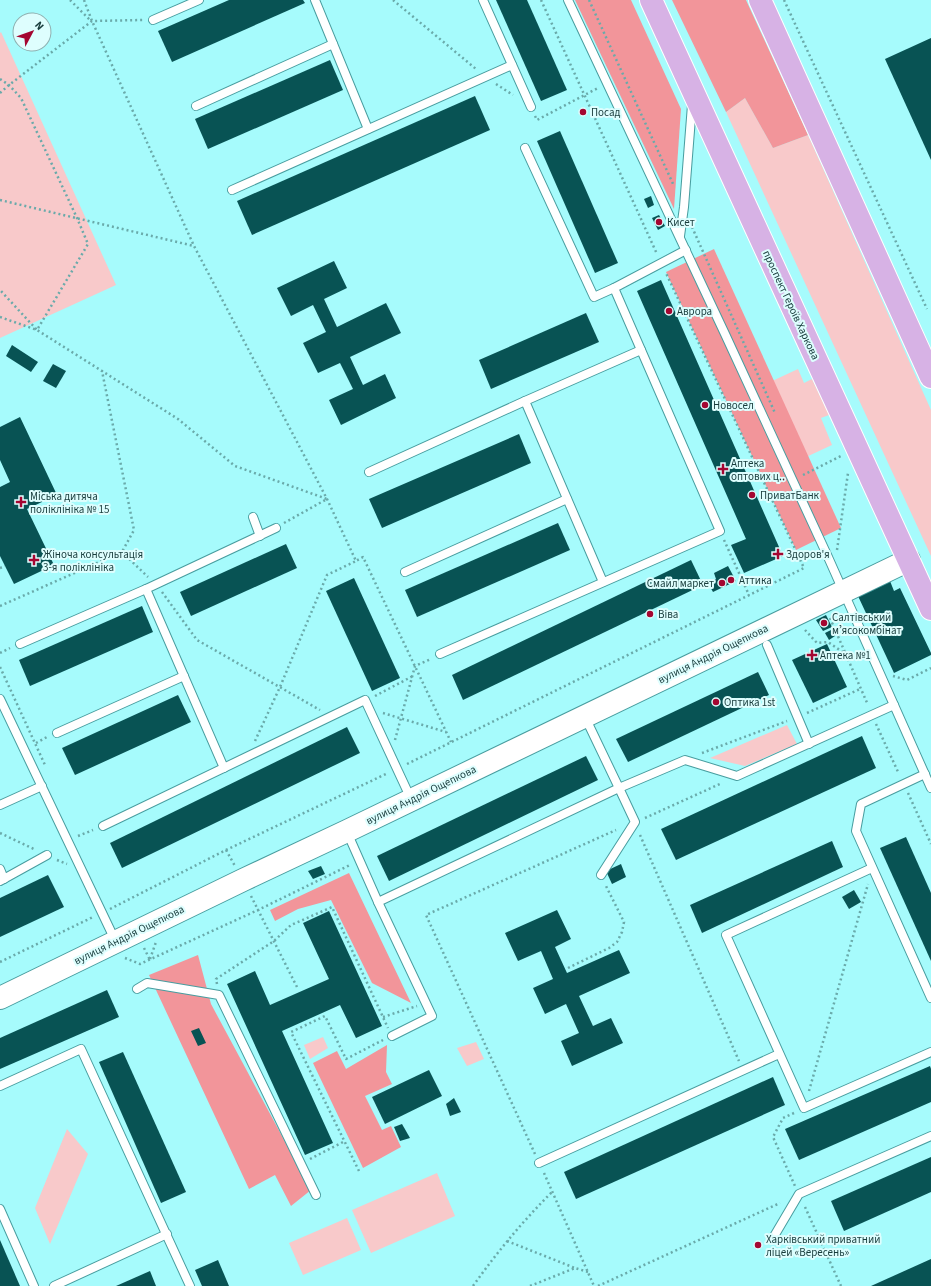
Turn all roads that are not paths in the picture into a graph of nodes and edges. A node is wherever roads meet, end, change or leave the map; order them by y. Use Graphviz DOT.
graph roads {
  1 [pos="199,0"];
  2 [pos="315,0"];
  3 [pos="484,0"];
  4 [pos="568,0"];
  5 [pos="651,0"];
  6 [pos="760,0"];
  7 [pos="154,20"];
  8 [pos="333,44"];
  9 [pos="512,65"];
  10 [pos="693,92"];
  11 [pos="196,106"];
  12 [pos="531,107"];
  13 [pos="368,129"];
  14 [pos="525,148"];
  15 [pos="232,190"];
  16 [pos="680,236"];
  17 [pos="686,250"];
  18 [pos="614,288"];
  19 [pos="641,350"];
  20 [pos="931,378"];
  21 [pos="525,401"];
  22 [pos="368,472"];
  23 [pos="567,498"];
  24 [pos="253,517"];
  25 [pos="276,528"];
  26 [pos="260,536"];
  27 [pos="909,560"];
  28 [pos="405,572"];
  29 [pos="603,582"];
  30 [pos="146,589"];
  31 [pos="843,592"];
  32 [pos="931,609"];
  33 [pos="20,644"];
  34 [pos="767,645"];
  35 [pos="440,654"];
  36 [pos="184,676"];
  37 [pos="0,699"];
  38 [pos="894,705"];
  39 [pos="585,716"];
  40 [pos="57,733"];
  41 [pos="809,744"];
  42 [pos="224,768"];
  43 [pos="925,774"];
  44 [pos="42,786"];
  45 [pos="931,787"];
  46 [pos="619,788"];
  47 [pos="412,800"];
  48 [pos="0,805"];
  49 [pos="103,826"];
  50 [pos="347,831"];
  51 [pos="47,855"];
  52 [pos="872,868"];
  53 [pos="0,869"];
  54 [pos="601,875"];
  55 [pos="2,880"];
  56 [pos="378,902"];
  57 [pos="120,950"];
  58 [pos="137,989"];
  59 [pos="0,998"];
  60 [pos="931,998"];
  61 [pos="392,1036"];
  62 [pos="931,1052"];
  63 [pos="779,1054"];
  64 [pos="0,1086"];
  65 [pos="931,1136"];
  66 [pos="539,1163"];
  67 [pos="316,1195"];
  68 [pos="0,1209"];
  69 [pos="166,1234"];
  70 [pos="773,1238"];
  71 [pos="34,1286"];
  72 [pos="54,1286"];
  73 [pos="190,1286"];
  1 -- 7 [label="lane"];
  2 -- 8 [label="lane"];
  3 -- 9 [label="lane"];
  4 -- 16 [label="lane"];
  5 -- 10 [label="main road, проспект Героїв Харкова"];
  6 -- 20 [label="main road"];
  8 -- 11 [label="lane"];
  8 -- 13 [label="lane"];
  9 -- 12 [label="lane"];
  9 -- 13 [label="lane"];
  10 -- 16 [label="lane"];
  10 -- 27 [label="main road, проспект Героїв Харкова"];
  13 -- 15 [label="lane"];
  14 -- 18 [label="lane"];
  16 -- 17 [label="lane"];
  17 -- 18 [label="lane"];
  17 -- 31 [label="lane"];
  18 -- 19 [label="lane"];
  19 -- 21 [label="lane"];
  19 -- 29 [label="lane"];
  21 -- 22 [label="lane"];
  21 -- 23 [label="lane"];
  23 -- 28 [label="lane"];
  23 -- 29 [label="lane"];
  24 -- 26 [label="lane"];
  25 -- 26 [label="lane"];
  26 -- 30 [label="lane"];
  27 -- 31 [label="street, вулиця Андрія Ощепкова"];
  27 -- 32 [label="main road, проспект Героїв Харкова"];
  29 -- 35 [label="lane"];
  30 -- 33 [label="lane"];
  30 -- 36 [label="lane"];
  31 -- 38 [label="lane"];
  31 -- 39 [label="street, вулиця Андрія Ощепкова"];
  34 -- 41 [label="lane"];
  36 -- 40 [label="lane"];
  36 -- 42 [label="lane"];
  37 -- 44 [label="lane"];
  38 -- 41 [label="lane"];
  38 -- 43 [label="lane"];
  39 -- 46 [label="lane"];
  39 -- 47 [label="street, вулиця Андрія Ощепкова"];
  41 -- 46 [label="lane"];
  42 -- 47 [label="lane"];
  42 -- 49 [label="lane"];
  43 -- 45 [label="lane"];
  43 -- 52 [label="lane"];
  44 -- 48 [label="lane"];
  44 -- 57 [label="lane"];
  46 -- 54 [label="lane"];
  46 -- 56 [label="lane"];
  47 -- 50 [label="street, вулиця Андрія Ощепкова"];
  50 -- 56 [label="lane"];
  50 -- 57 [label="street, вулиця Андрія Ощепкова"];
  51 -- 55 [label="lane"];
  52 -- 60 [label="lane"];
  52 -- 63 [label="lane"];
  53 -- 55 [label="lane"];
  56 -- 61 [label="lane"];
  57 -- 59 [label="street, вулиця Андрія Ощепкова"];
  58 -- 67 [label="lane"];
  62 -- 63 [label="lane"];
  63 -- 66 [label="lane"];
  64 -- 69 [label="lane"];
  65 -- 70 [label="lane"];
  68 -- 71 [label="lane"];
  69 -- 72 [label="lane"];
  69 -- 73 [label="lane"];
}
